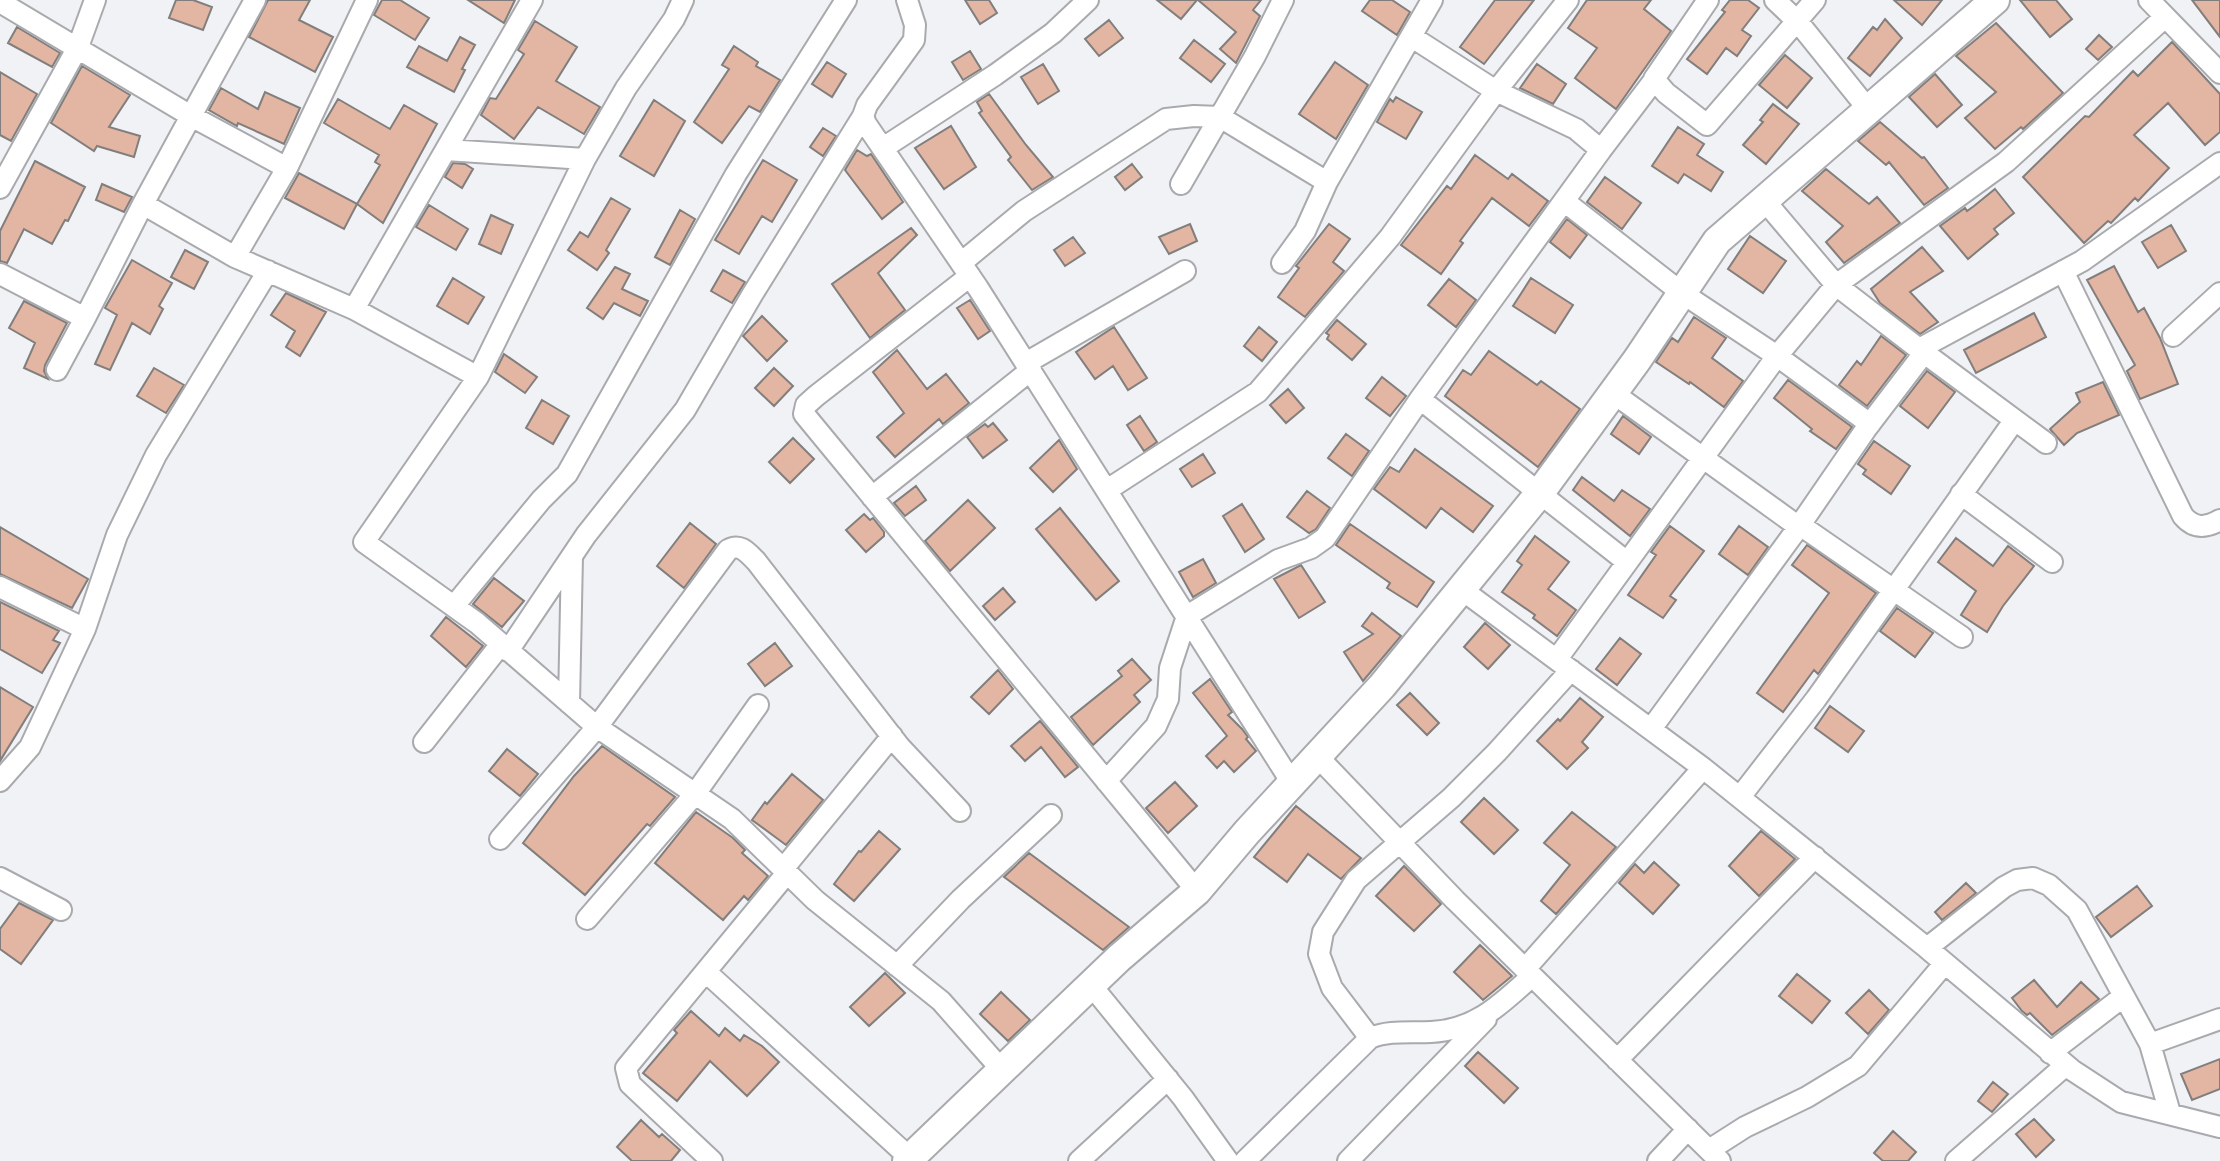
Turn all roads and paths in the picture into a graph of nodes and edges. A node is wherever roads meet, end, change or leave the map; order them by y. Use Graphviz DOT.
graph roads {
  1 [pos="95,0"];
  2 [pos="255,0"];
  3 [pos="367,0"];
  4 [pos="532,0"];
  5 [pos="683,0"];
  6 [pos="846,0"];
  7 [pos="1088,0"];
  8 [pos="1283,0"];
  9 [pos="1432,0"];
  10 [pos="1568,0"];
  11 [pos="1708,0"];
  12 [pos="1775,0"];
  13 [pos="1815,0"];
  14 [pos="2149,0"];
  15 [pos="909,1"];
  16 [pos="0,2"];
  17 [pos="1980,4"];
  18 [pos="2165,17"];
  19 [pos="1798,22"];
  20 [pos="1412,37"];
  21 [pos="78,47"];
  22 [pos="2220,73"];
  23 [pos="1655,79"];
  24 [pos="1496,91"];
  25 [pos="1868,109"];
  26 [pos="191,116"];
  27 [pos="863,116"];
  28 [pos="1220,117"];
  29 [pos="883,148"];
  30 [pos="446,150"];
  31 [pos="1601,150"];
  32 [pos="585,159"];
  33 [pos="2220,163"];
  34 [pos="287,168"];
  35 [pos="1327,182"];
  36 [pos="1181,184"];
  37 [pos="1,186"];
  38 [pos="1764,200"];
  39 [pos="1564,201"];
  40 [pos="143,204"];
  41 [pos="235,257"];
  42 [pos="1282,263"];
  43 [pos="966,270"];
  44 [pos="268,271"];
  45 [pos="1185,271"];
  46 [pos="2063,271"];
  47 [pos="0,274"];
  48 [pos="1836,285"];
  49 [pos="1682,293"];
  50 [pos="2220,293"];
  51 [pos="354,309"];
  52 [pos="85,318"];
  53 [pos="2173,336"];
  54 [pos="1922,351"];
  55 [pos="1777,356"];
  56 [pos="1028,367"];
  57 [pos="57,370"];
  58 [pos="478,377"];
  59 [pos="1613,393"];
  60 [pos="1420,399"];
  61 [pos="2014,421"];
  62 [pos="1870,424"];
  63 [pos="2046,443"];
  64 [pos="1703,458"];
  65 [pos="1107,490"];
  66 [pos="1539,494"];
  67 [pos="1961,494"];
  68 [pos="872,497"];
  69 [pos="2220,520"];
  70 [pos="1800,526"];
  71 [pos="572,556"];
  72 [pos="1627,562"];
  73 [pos="2052,562"];
  74 [pos="0,587"];
  75 [pos="1461,589"];
  76 [pos="1893,590"];
  77 [pos="454,606"];
  78 [pos="1187,616"];
  79 [pos="85,629"];
  80 [pos="1962,637"];
  81 [pos="505,648"];
  82 [pos="1564,664"];
  83 [pos="569,703"];
  84 [pos="758,705"];
  85 [pos="597,727"];
  86 [pos="1651,729"];
  87 [pos="892,736"];
  88 [pos="424,742"];
  89 [pos="1317,756"];
  90 [pos="1703,768"];
  91 [pos="0,781"];
  92 [pos="1106,781"];
  93 [pos="1292,783"];
  94 [pos="695,794"];
  95 [pos="1740,797"];
  96 [pos="960,811"];
  97 [pos="1051,815"];
  98 [pos="500,839"];
  99 [pos="1399,842"];
  100 [pos="1815,857"];
  101 [pos="785,871"];
  102 [pos="0,878"];
  103 [pos="1197,891"];
  104 [pos="61,910"];
  105 [pos="587,919"];
  106 [pos="1927,948"];
  107 [pos="1945,963"];
  108 [pos="897,966"];
  109 [pos="706,972"];
  110 [pos="1528,972"];
  111 [pos="1091,985"];
  112 [pos="2124,996"];
  113 [pos="1491,1013"];
  114 [pos="2220,1019"];
  115 [pos="1370,1038"];
  116 [pos="2150,1044"];
  117 [pos="2058,1059"];
  118 [pos="1617,1060"];
  119 [pos="1001,1069"];
  120 [pos="1168,1079"];
  121 [pos="2170,1113"];
  122 [pos="2220,1127"];
  123 [pos="1688,1129"];
  124 [pos="1715,1156"];
  125 [pos="909,1160"];
  126 [pos="712,1161"];
  127 [pos="1079,1161"];
  128 [pos="1228,1161"];
  129 [pos="1245,1161"];
  130 [pos="1348,1161"];
  131 [pos="1658,1161"];
  132 [pos="1956,1161"];
  1 -- 21 [label="street"];
  2 -- 26 [label="street"];
  3 -- 34 [label="street"];
  4 -- 30 [label="street"];
  5 -- 32 [label="street"];
  6 -- 77 [label="street"];
  7 -- 29 [label="street"];
  8 -- 28 [label="street"];
  9 -- 20 [label="street"];
  10 -- 24 [label="street"];
  11 -- 23 [label="street"];
  12 -- 19 [label="street"];
  13 -- 19 [label="street"];
  14 -- 18 [label="street"];
  15 -- 27 [label="street"];
  16 -- 21 [label="street"];
  17 -- 25 [label="street"];
  18 -- 22 [label="street"];
  18 -- 48 [label="street"];
  19 -- 23 [label="street"];
  19 -- 25 [label="street"];
  20 -- 24 [label="street"];
  20 -- 35 [label="street"];
  21 -- 26 [label="street"];
  21 -- 37 [label="street"];
  23 -- 31 [label="street"];
  24 -- 31 [label="street"];
  24 -- 65 [label="street"];
  25 -- 38 [label="street"];
  26 -- 34 [label="street"];
  26 -- 40 [label="street"];
  27 -- 29 [label="street"];
  27 -- 71 [label="street"];
  28 -- 35 [label="street"];
  28 -- 36 [label="street"];
  28 -- 43 [label="street"];
  29 -- 43 [label="street"];
  30 -- 32 [label="street"];
  30 -- 51 [label="street"];
  31 -- 39 [label="street"];
  32 -- 58 [label="street"];
  33 -- 46 [label="street"];
  34 -- 41 [label="street"];
  35 -- 42 [label="street"];
  38 -- 48 [label="street"];
  38 -- 49 [label="street"];
  39 -- 49 [label="street"];
  39 -- 60 [label="street"];
  40 -- 41 [label="street"];
  40 -- 52 [label="street"];
  41 -- 44 [label="street"];
  43 -- 56 [label="street"];
  43 -- 68 [label="street"];
  44 -- 51 [label="street"];
  44 -- 79 [label="street"];
  45 -- 56 [label="street"];
  46 -- 54 [label="street"];
  46 -- 69 [label="street"];
  47 -- 52 [label="street"];
  48 -- 54 [label="street"];
  48 -- 55 [label="street"];
  49 -- 55 [label="street"];
  49 -- 59 [label="street"];
  50 -- 53 [label="street"];
  51 -- 58 [label="street"];
  52 -- 57 [label="street"];
  54 -- 61 [label="street"];
  54 -- 62 [label="street"];
  55 -- 62 [label="street"];
  55 -- 64 [label="street"];
  56 -- 65 [label="street"];
  56 -- 68 [label="street"];
  58 -- 77 [label="street"];
  59 -- 64 [label="street"];
  59 -- 66 [label="street"];
  60 -- 66 [label="street"];
  60 -- 78 [label="street"];
  61 -- 63 [label="street"];
  61 -- 67 [label="street"];
  62 -- 70 [label="street"];
  64 -- 70 [label="street"];
  64 -- 72 [label="street"];
  65 -- 78 [label="street"];
  66 -- 72 [label="street"];
  66 -- 75 [label="street"];
  67 -- 73 [label="street"];
  67 -- 76 [label="street"];
  68 -- 92 [label="street"];
  70 -- 76 [label="street"];
  70 -- 86 [label="street"];
  71 -- 81 [label="street"];
  71 -- 83 [label="street"];
  72 -- 82 [label="street"];
  74 -- 79 [label="street"];
  75 -- 82 [label="street"];
  75 -- 89 [label="street"];
  76 -- 80 [label="street"];
  76 -- 95 [label="street"];
  77 -- 81 [label="street"];
  78 -- 92 [label="street"];
  78 -- 93 [label="street"];
  79 -- 91 [label="street"];
  81 -- 83 [label="street"];
  81 -- 88 [label="street"];
  82 -- 86 [label="street"];
  82 -- 99 [label="street"];
  83 -- 85 [label="street"];
  84 -- 94 [label="street"];
  85 -- 87 [label="street"];
  85 -- 94 [label="street"];
  85 -- 98 [label="street"];
  86 -- 90 [label="street"];
  87 -- 96 [label="street"];
  87 -- 101 [label="street"];
  89 -- 93 [label="street"];
  89 -- 99 [label="street"];
  90 -- 95 [label="street"];
  90 -- 110 [label="street"];
  92 -- 103 [label="street"];
  93 -- 103 [label="street"];
  94 -- 101 [label="street"];
  94 -- 105 [label="street"];
  95 -- 100 [label="street"];
  97 -- 108 [label="street"];
  99 -- 110 [label="street"];
  99 -- 115 [label="street"];
  100 -- 106 [label="street"];
  100 -- 118 [label="street"];
  101 -- 108 [label="street"];
  101 -- 109 [label="street"];
  102 -- 104 [label="street"];
  103 -- 111 [label="street"];
  106 -- 107 [label="street"];
  106 -- 112 [label="street"];
  107 -- 117 [label="street"];
  107 -- 124 [label="street"];
  108 -- 119 [label="street"];
  109 -- 125 [label="street"];
  109 -- 126 [label="street"];
  110 -- 113 [label="street"];
  110 -- 118 [label="street"];
  111 -- 119 [label="street"];
  111 -- 120 [label="street"];
  112 -- 116 [label="street"];
  112 -- 117 [label="street"];
  113 -- 115 [label="street"];
  113 -- 130 [label="street"];
  114 -- 116 [label="street"];
  115 -- 129 [label="street"];
  116 -- 121 [label="street"];
  117 -- 121 [label="street"];
  117 -- 132 [label="street"];
  118 -- 123 [label="street"];
  119 -- 125 [label="street"];
  120 -- 127 [label="street"];
  120 -- 128 [label="street"];
  121 -- 122 [label="street"];
  123 -- 124 [label="street"];
  123 -- 131 [label="street"];
}
